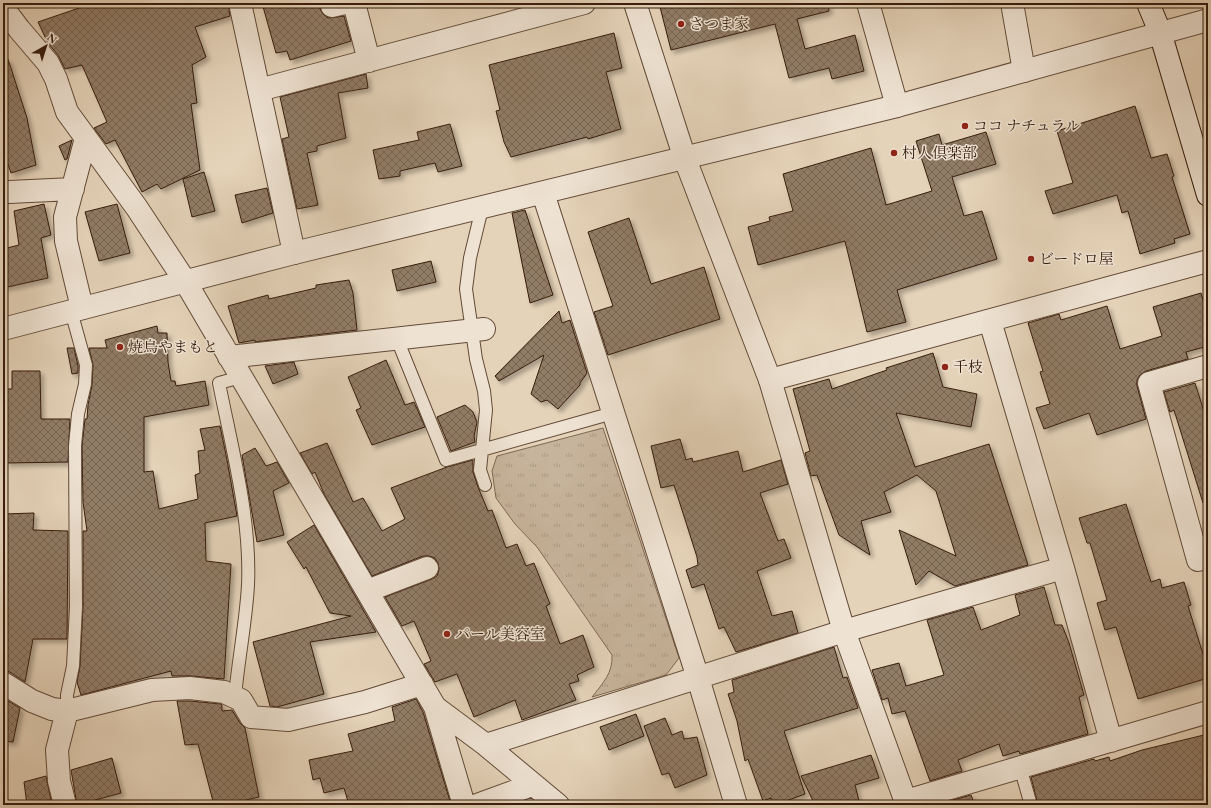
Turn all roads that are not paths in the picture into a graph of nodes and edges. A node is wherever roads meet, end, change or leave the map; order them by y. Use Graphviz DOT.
graph roads {
  1 [pos="240,3"];
  2 [pos="354,3"];
  3 [pos="584,3"];
  4 [pos="634,3"];
  5 [pos="868,3"];
  6 [pos="1012,3"];
  7 [pos="1148,3"];
  8 [pos="8,7"];
  9 [pos="1208,20"];
  10 [pos="1160,32"];
  11 [pos="369,61"];
  12 [pos="1024,71"];
  13 [pos="259,90"];
  14 [pos="897,106"];
  15 [pos="86,138"];
  16 [pos="685,159"];
  17 [pos="72,190"];
  18 [pos="9,192"];
  19 [pos="544,193"];
  20 [pos="1208,195"];
  21 [pos="482,208"];
  22 [pos="294,253"];
  23 [pos="1208,261"];
  24 [pos="185,281"];
  25 [pos="77,310"];
  26 [pos="990,321"];
  27 [pos="3,329"];
  28 [pos="478,330"];
  29 [pos="397,339"];
  30 [pos="229,357"];
  31 [pos="1208,366"];
  32 [pos="241,376"];
  33 [pos="770,380"];
  34 [pos="613,412"];
  35 [pos="481,450"];
  36 [pos="485,485"];
  37 [pos="1208,557"];
  38 [pos="427,568"];
  39 [pos="1063,568"];
  40 [pos="367,591"];
  41 [pos="844,631"];
  42 [pos="698,678"];
  43 [pos="3,683"];
  44 [pos="422,684"];
  45 [pos="234,697"];
  46 [pos="435,707"];
  47 [pos="67,711"];
  48 [pos="1208,712"];
  49 [pos="1111,741"];
  50 [pos="486,745"];
  51 [pos="1020,767"];
  52 [pos="532,785"];
  53 [pos="907,803"];
  54 [pos="65,805"];
  55 [pos="464,805"];
  56 [pos="477,805"];
  57 [pos="558,805"];
  58 [pos="736,805"];
  59 [pos="1031,805"];
  1 -- 13 [label="street"];
  2 -- 11 [label="street"];
  3 -- 11 [label="street"];
  4 -- 16 [label="street"];
  5 -- 14 [label="street"];
  6 -- 12 [label="street"];
  7 -- 10 [label="street"];
  8 -- 15 [label="street"];
  9 -- 10 [label="street"];
  10 -- 12 [label="street"];
  10 -- 20 [label="street"];
  11 -- 13 [label="street"];
  12 -- 14 [label="street"];
  13 -- 22 [label="street"];
  14 -- 16 [label="street"];
  15 -- 17 [label="street"];
  15 -- 24 [label="street"];
  16 -- 19 [label="street"];
  16 -- 33 [label="street"];
  17 -- 18 [label="street"];
  17 -- 25 [label="street"];
  19 -- 21 [label="street"];
  19 -- 34 [label="street"];
  21 -- 22 [label="street"];
  21 -- 28 [label="lane"];
  22 -- 24 [label="street"];
  23 -- 26 [label="street"];
  24 -- 25 [label="street"];
  24 -- 30 [label="street"];
  25 -- 27 [label="street"];
  25 -- 47 [label="lane"];
  26 -- 33 [label="street"];
  26 -- 39 [label="street"];
  28 -- 29 [label="street"];
  28 -- 35 [label="lane"];
  29 -- 30 [label="street"];
  29 -- 35 [label="lane"];
  30 -- 32 [label="street"];
  31 -- 37 [label="street"];
  32 -- 40 [label="street"];
  32 -- 45 [label="lane"];
  33 -- 41 [label="street"];
  34 -- 35 [label="lane"];
  34 -- 42 [label="street"];
  35 -- 36 [label="lane"];
  38 -- 40 [label="street"];
  39 -- 41 [label="street"];
  39 -- 49 [label="street"];
  40 -- 44 [label="street"];
  41 -- 42 [label="street"];
  41 -- 53 [label="street"];
  42 -- 50 [label="street"];
  42 -- 58 [label="street"];
  43 -- 47 [label="street"];
  44 -- 45 [label="street"];
  44 -- 46 [label="street"];
  45 -- 47 [label="street"];
  46 -- 50 [label="street"];
  46 -- 55 [label="street"];
  47 -- 54 [label="street"];
  48 -- 49 [label="street"];
  49 -- 51 [label="street"];
  50 -- 52 [label="street"];
  51 -- 53 [label="street"];
  51 -- 59 [label="lane"];
  52 -- 56 [label="street"];
  52 -- 57 [label="street"];
}
